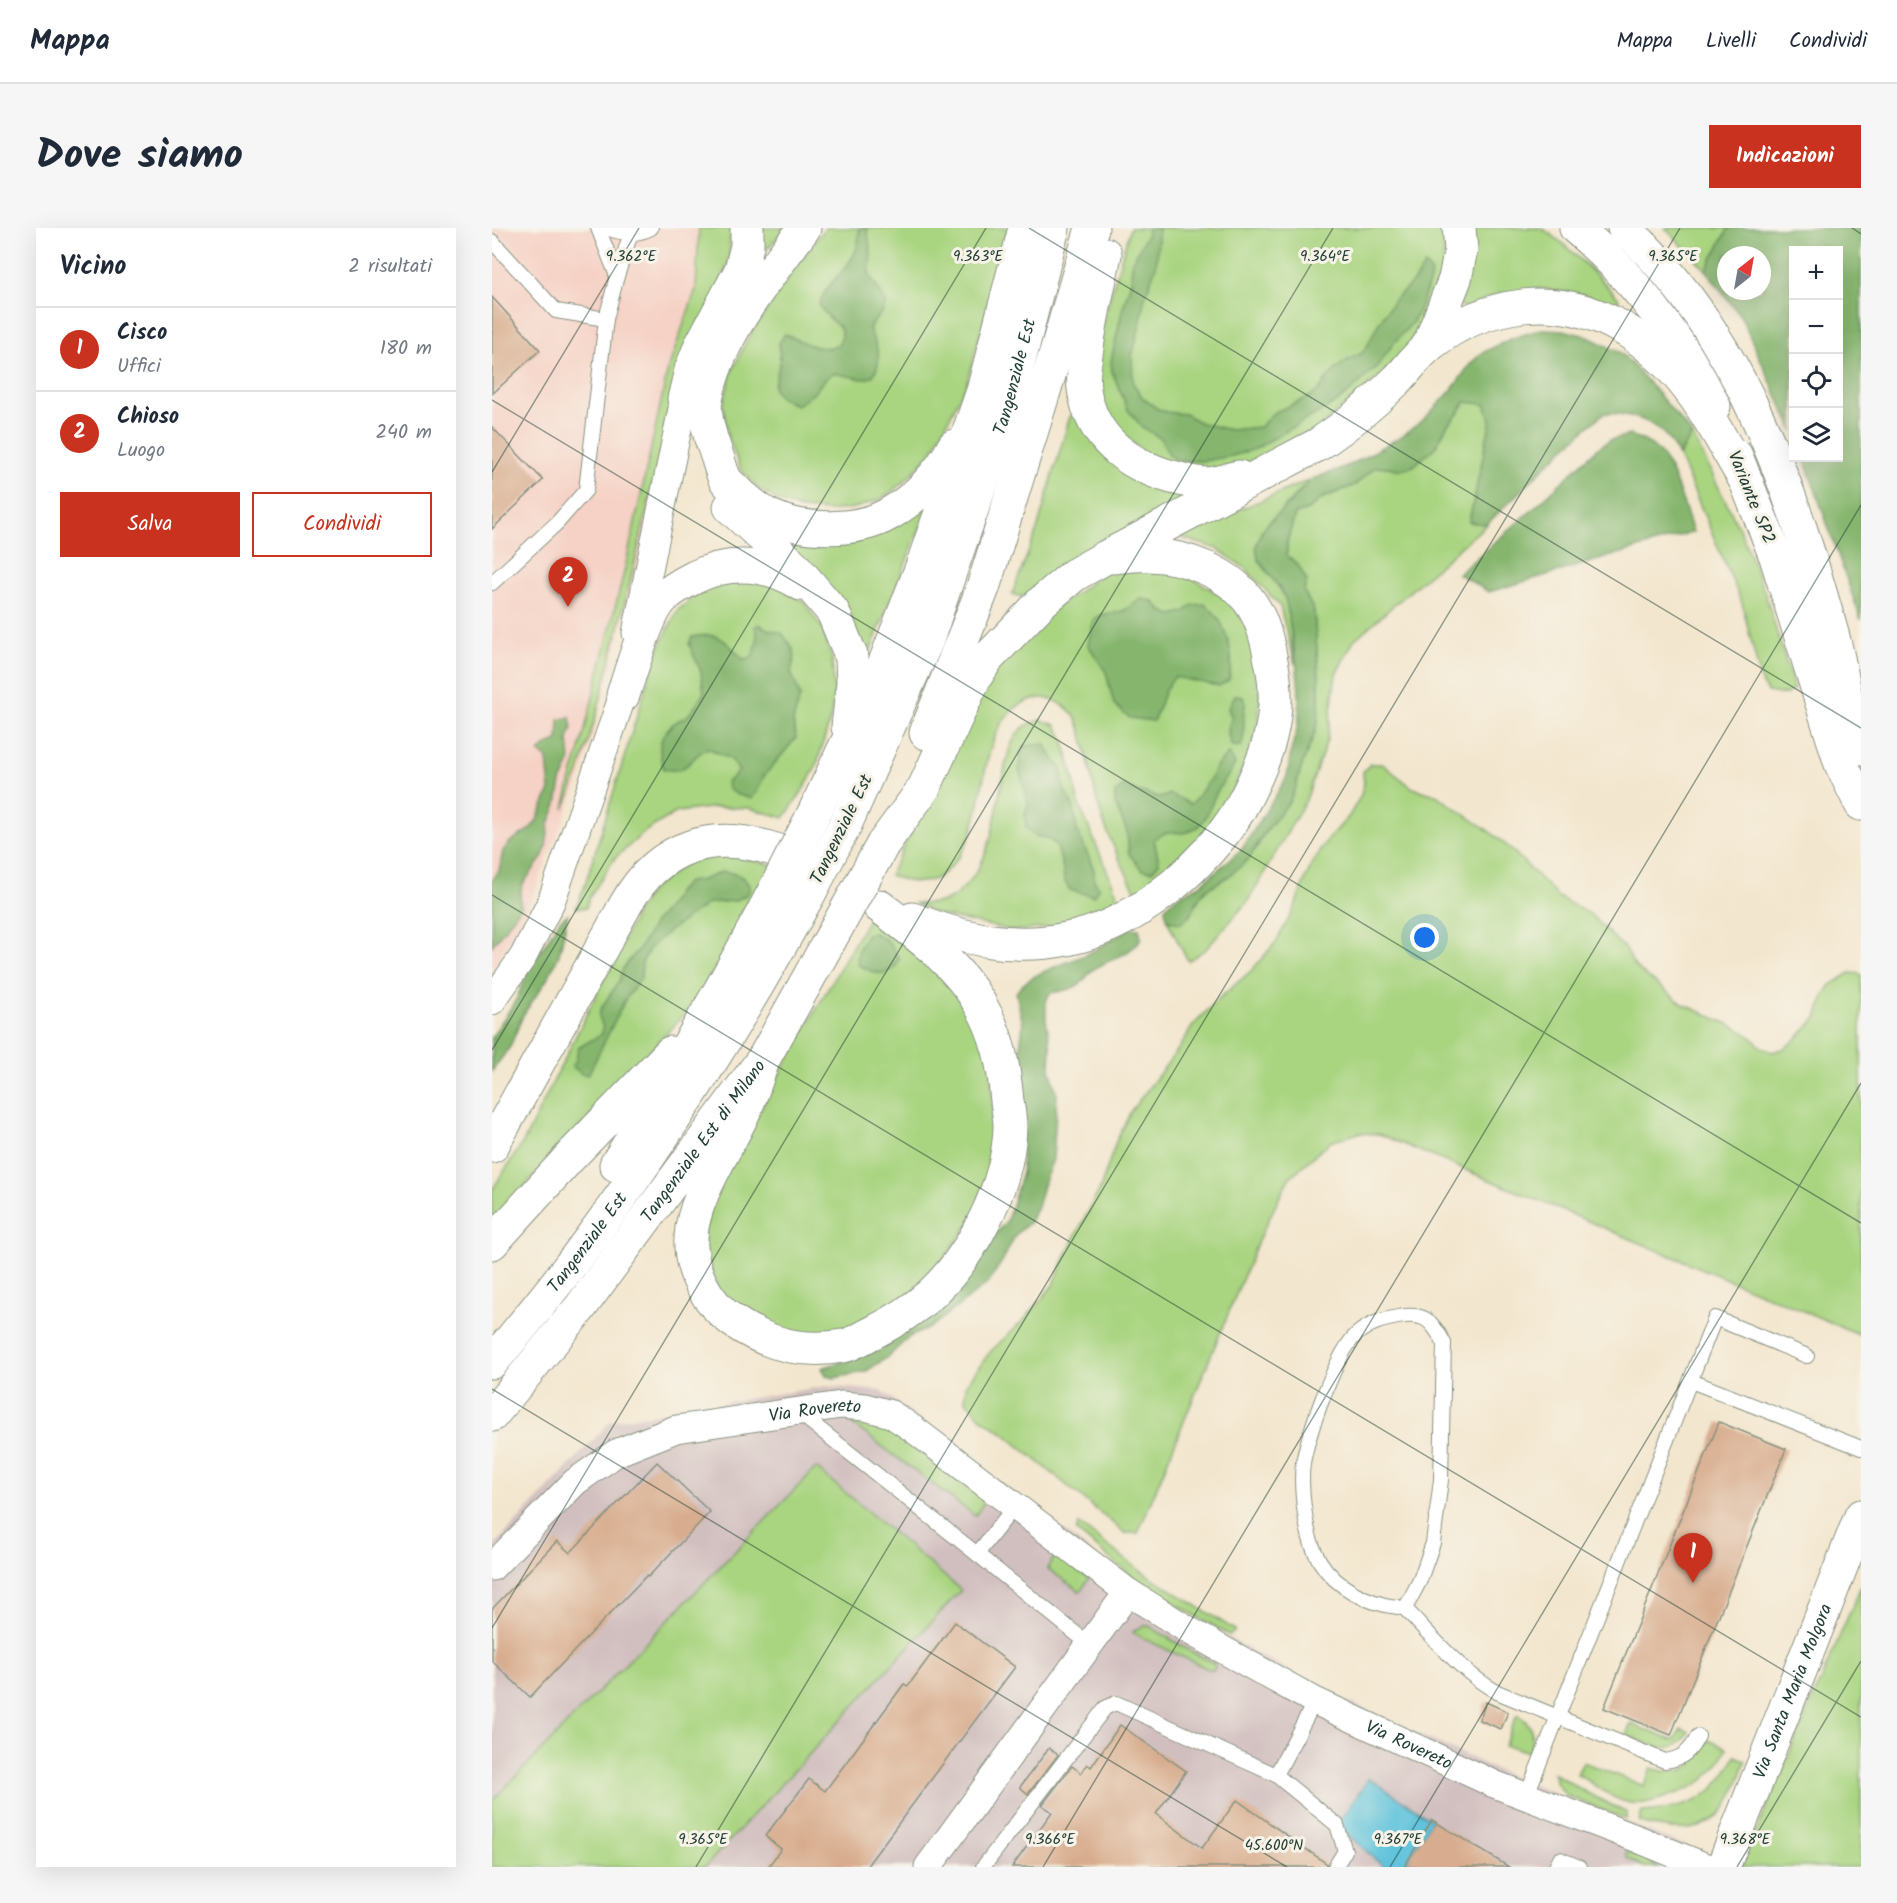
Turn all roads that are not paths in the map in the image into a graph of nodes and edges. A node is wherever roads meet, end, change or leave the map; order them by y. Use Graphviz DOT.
graph roads {
  1 [pos="598,228"];
  2 [pos="606,228"];
  3 [pos="651,228"];
  4 [pos="747,228"];
  5 [pos="804,228"];
  6 [pos="1025,228"];
  7 [pos="1053,228"];
  8 [pos="1092,228"];
  9 [pos="1111,228"];
  10 [pos="1459,228"];
  11 [pos="1576,228"];
  12 [pos="1624,228"];
  13 [pos="631,233"];
  14 [pos="492,241"];
  15 [pos="617,276"];
  16 [pos="606,319"];
  17 [pos="1429,345"];
  18 [pos="983,391"];
  19 [pos="684,399"];
  20 [pos="1300,455"];
  21 [pos="1747,483"];
  22 [pos="1106,557"];
  23 [pos="492,583"];
  24 [pos="833,612"];
  25 [pos="1834,639"];
  26 [pos="623,695"];
  27 [pos="1861,711"];
  28 [pos="846,745"];
  29 [pos="1861,748"];
  30 [pos="1861,804"];
  31 [pos="883,844"];
  32 [pos="778,864"];
  33 [pos="492,1001"];
  34 [pos="707,1012"];
  35 [pos="764,1058"];
  36 [pos="492,1146"];
  37 [pos="492,1243"];
  38 [pos="492,1341"];
  39 [pos="1807,1356"];
  40 [pos="492,1362"];
  41 [pos="1691,1381"];
  42 [pos="796,1411"];
  43 [pos="492,1414"];
  44 [pos="1861,1448"];
  45 [pos="1015,1506"];
  46 [pos="1861,1516"];
  47 [pos="977,1554"];
  48 [pos="492,1567"];
  49 [pos="1128,1592"];
  50 [pos="1404,1609"];
  51 [pos="1090,1645"];
  52 [pos="1315,1701"];
  53 [pos="1558,1717"];
  54 [pos="1698,1736"];
  55 [pos="1276,1775"];
  56 [pos="1526,1797"];
  57 [pos="928,1867"];
  58 [pos="983,1867"];
  59 [pos="1335,1867"];
  60 [pos="1556,1867"];
  61 [pos="1579,1867"];
  62 [pos="1706,1867"];
  63 [pos="1723,1867"];
  1 -- 15 [label="lane"];
  2 -- 13 [label="lane"];
  3 -- 13 [label="lane"];
  4 -- 19 [label="main road"];
  5 -- 18 [label="main road"];
  6 -- 18 [label="main road"];
  7 -- 40 [label="main road, Tangenziale Est, bridge"];
  8 -- 31 [label="main road, Tangenziale Est"];
  9 -- 20 [label="main road"];
  10 -- 17 [label="main road"];
  11 -- 21 [label="main road, Variante SP2"];
  12 -- 25 [label="main road, Variante SP2"];
  13 -- 15 [label="lane"];
  14 -- 16 [label="lane"];
  15 -- 16 [label="lane"];
  16 -- 23 [label="lane"];
  17 -- 20 [label="main road"];
  17 -- 21 [label="main road"];
  18 -- 28 [label="main road"];
  19 -- 24 [label="main road"];
  19 -- 26 [label="street"];
  20 -- 22 [label="main road"];
  21 -- 30 [label="main road, Variante SP2"];
  22 -- 31 [label="main road"];
  22 -- 35 [label="main road"];
  24 -- 26 [label="main road"];
  24 -- 28 [label="main road"];
  25 -- 27 [label="main road"];
  25 -- 29 [label="main road, Variante SP2"];
  26 -- 33 [label="street"];
  28 -- 32 [label="main road, bridge"];
  31 -- 35 [label="main road, Tangenziale Est di Milano, bridge"];
  32 -- 34 [label="main road"];
  32 -- 36 [label="main road"];
  34 -- 37 [label="main road"];
  34 -- 38 [label="main road"];
  35 -- 43 [label="main road, Tangenziale Est di Milano"];
  39 -- 41 [label="lane"];
  41 -- 44 [label="lane"];
  41 -- 53 [label="lane"];
  42 -- 45 [label="street, Via Rovereto"];
  42 -- 47 [label="lane"];
  42 -- 48 [label="street, Via Rovereto"];
  45 -- 47 [label="lane"];
  45 -- 49 [label="street, Via Rovereto"];
  46 -- 63 [label="main road, Via Santa Maria Molgora"];
  47 -- 51 [label="lane"];
  49 -- 51 [label="street"];
  49 -- 52 [label="street, Via Rovereto"];
  50 -- 50 [label="lane"];
  50 -- 53 [label="lane"];
  51 -- 57 [label="street"];
  52 -- 55 [label="lane"];
  52 -- 56 [label="street, Via Rovereto"];
  53 -- 54 [label="lane"];
  53 -- 56 [label="lane"];
  55 -- 58 [label="lane"];
  55 -- 59 [label="lane"];
  56 -- 62 [label="street, Via Rovereto"];
  60 -- 61 [label="lane"];
}
